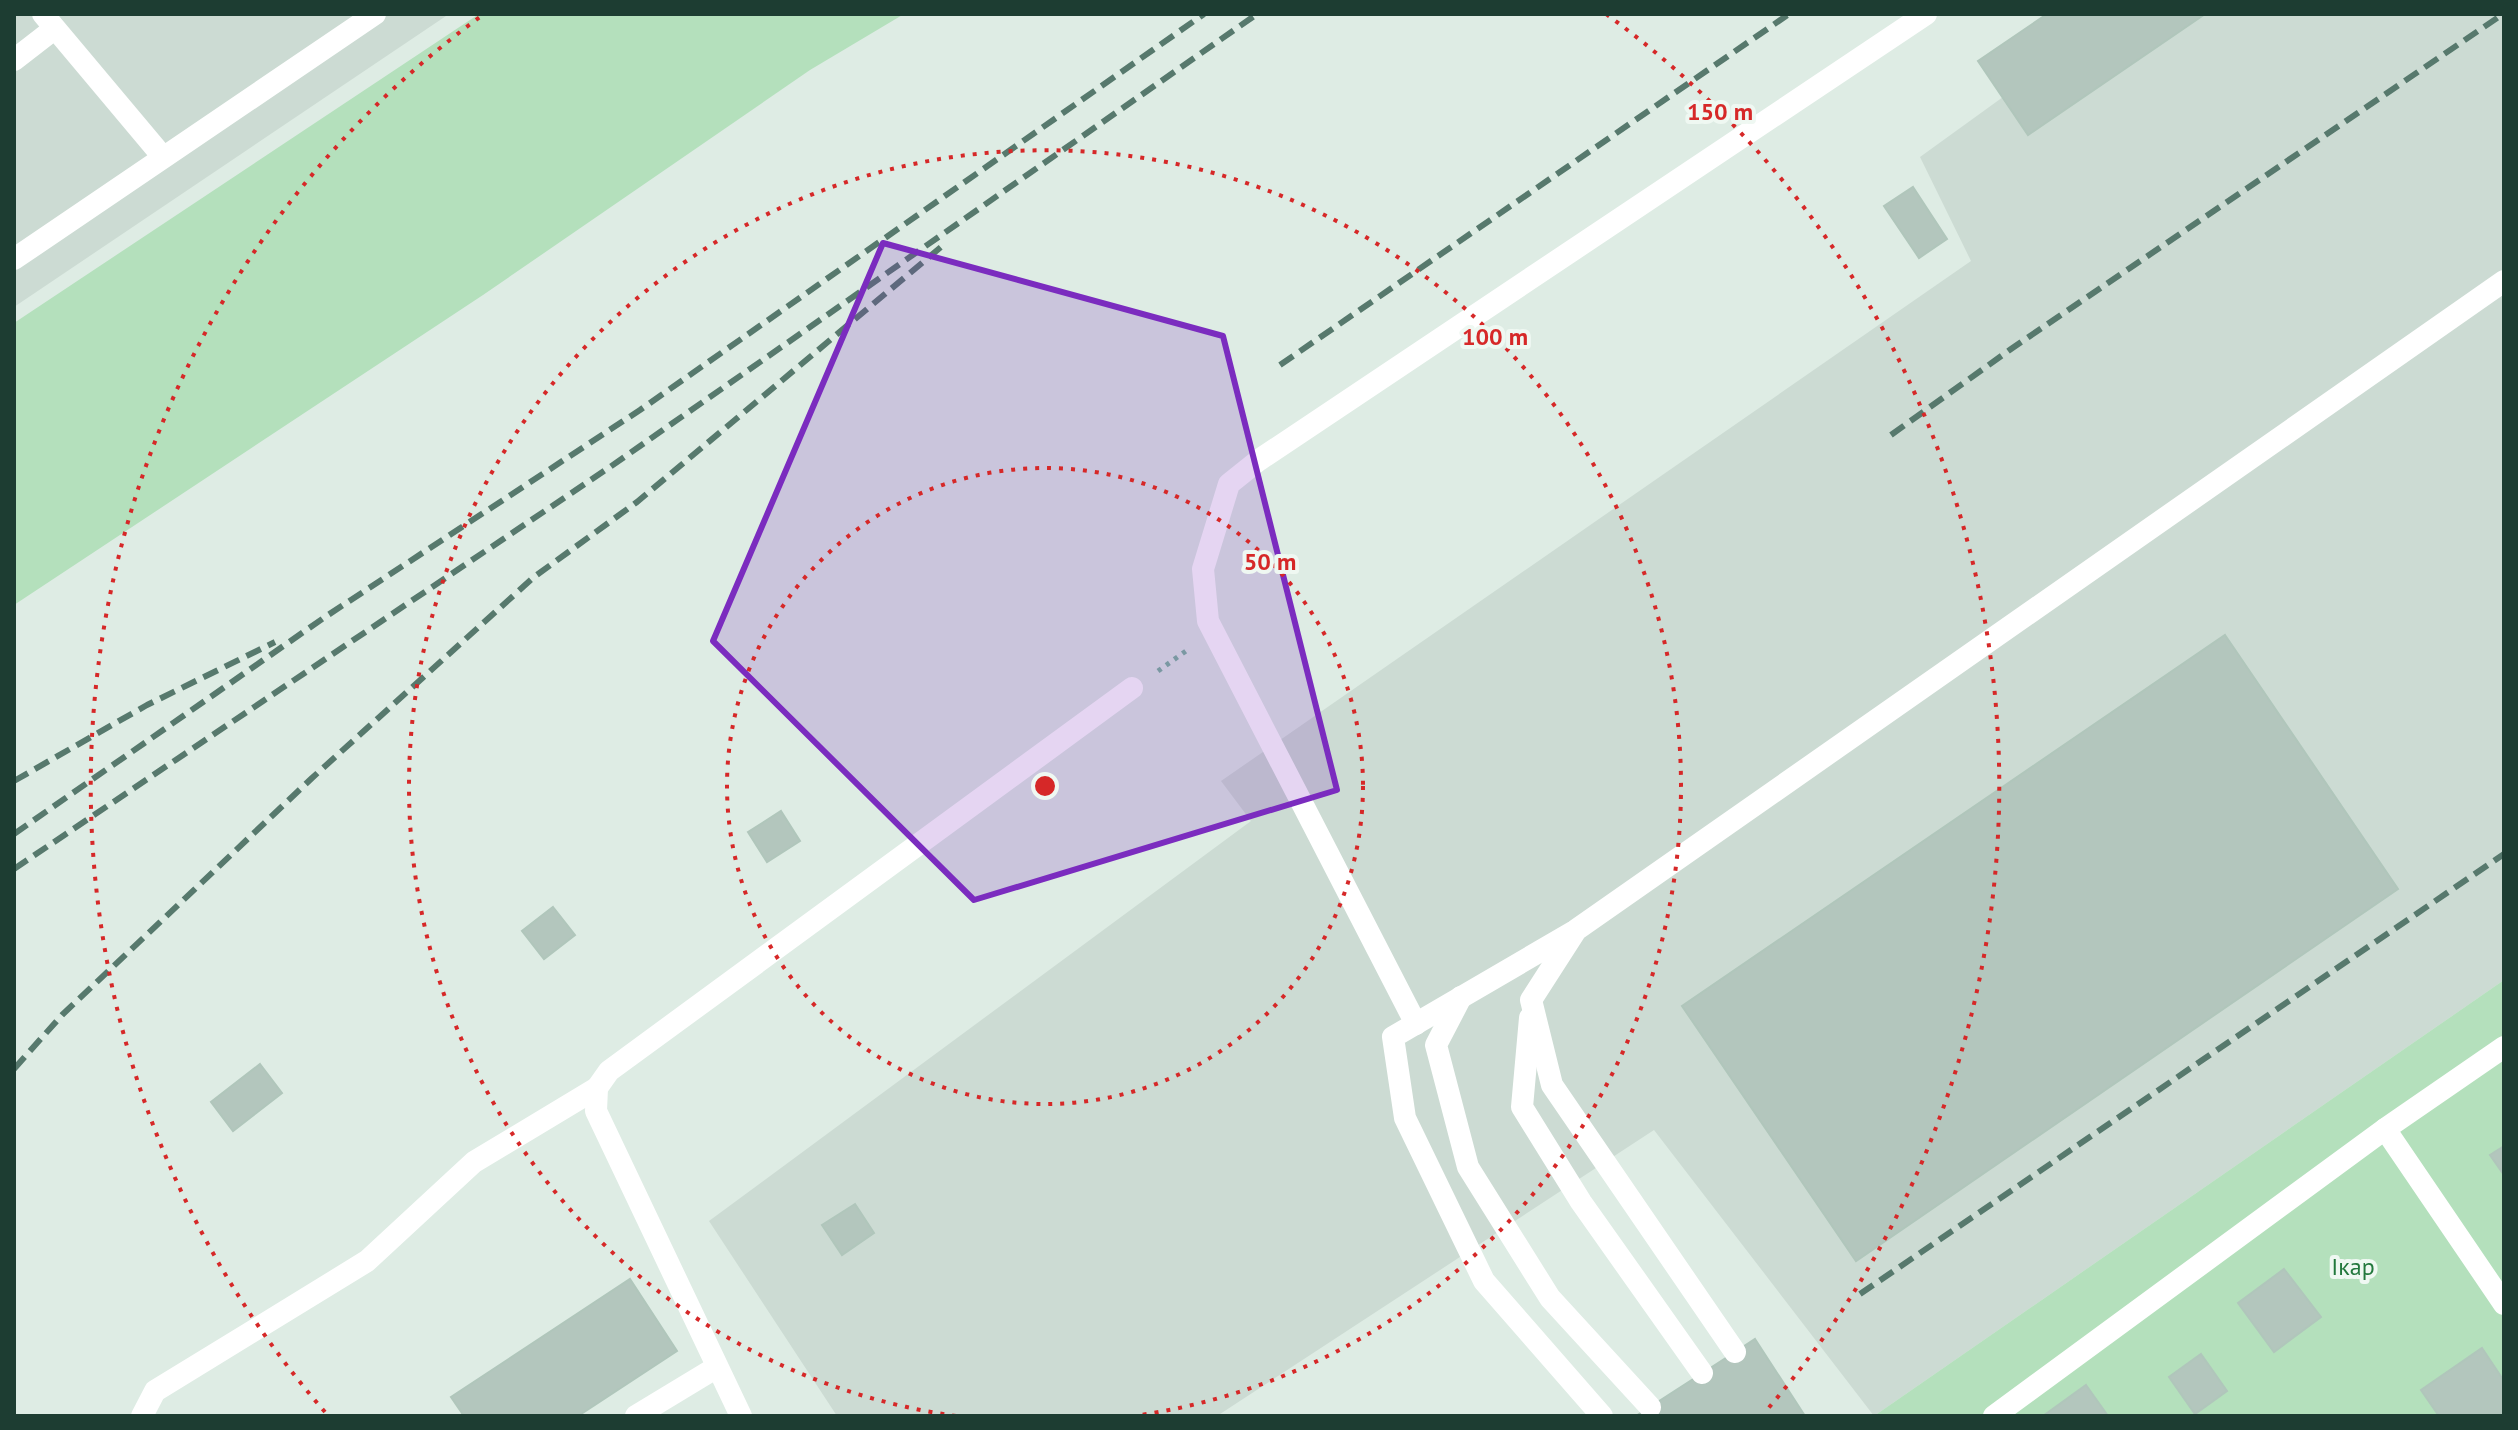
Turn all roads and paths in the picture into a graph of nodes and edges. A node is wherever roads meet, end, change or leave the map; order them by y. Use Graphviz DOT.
graph roads {
  1 [pos="375,14"];
  2 [pos="1926,14"];
  3 [pos="49,22"];
  4 [pos="14,60"];
  5 [pos="163,157"];
  6 [pos="14,259"];
  7 [pos="2504,281"];
  8 [pos="1213,632"];
  9 [pos="1132,688"];
  10 [pos="1576,930"];
  11 [pos="1461,997"];
  12 [pos="1531,1000"];
  13 [pos="1416,1024"];
  14 [pos="2504,1047"];
  15 [pos="597,1088"];
  16 [pos="2385,1129"];
  17 [pos="2504,1304"];
  18 [pos="1735,1352"];
  19 [pos="717,1367"];
  20 [pos="1702,1373"];
  21 [pos="1650,1407"];
  22 [pos="142,1416"];
  23 [pos="636,1416"];
  24 [pos="741,1416"];
  25 [pos="1602,1416"];
  26 [pos="1994,1416"];
  1 -- 5 [label="lane"];
  2 -- 8 [label="lane"];
  3 -- 4 [label="lane"];
  3 -- 5 [label="lane"];
  5 -- 6 [label="lane"];
  7 -- 10 [label="lane"];
  8 -- 9 [label="path"];
  8 -- 13 [label="lane"];
  9 -- 15 [label="lane"];
  10 -- 11 [label="lane"];
  10 -- 12 [label="lane"];
  11 -- 13 [label="lane"];
  11 -- 21 [label="lane"];
  12 -- 18 [label="lane"];
  12 -- 20 [label="lane"];
  13 -- 25 [label="lane"];
  14 -- 16 [label="lane"];
  15 -- 19 [label="lane"];
  15 -- 22 [label="lane"];
  16 -- 17 [label="lane"];
  16 -- 26 [label="lane"];
  19 -- 23 [label="lane"];
  19 -- 24 [label="lane"];
}
